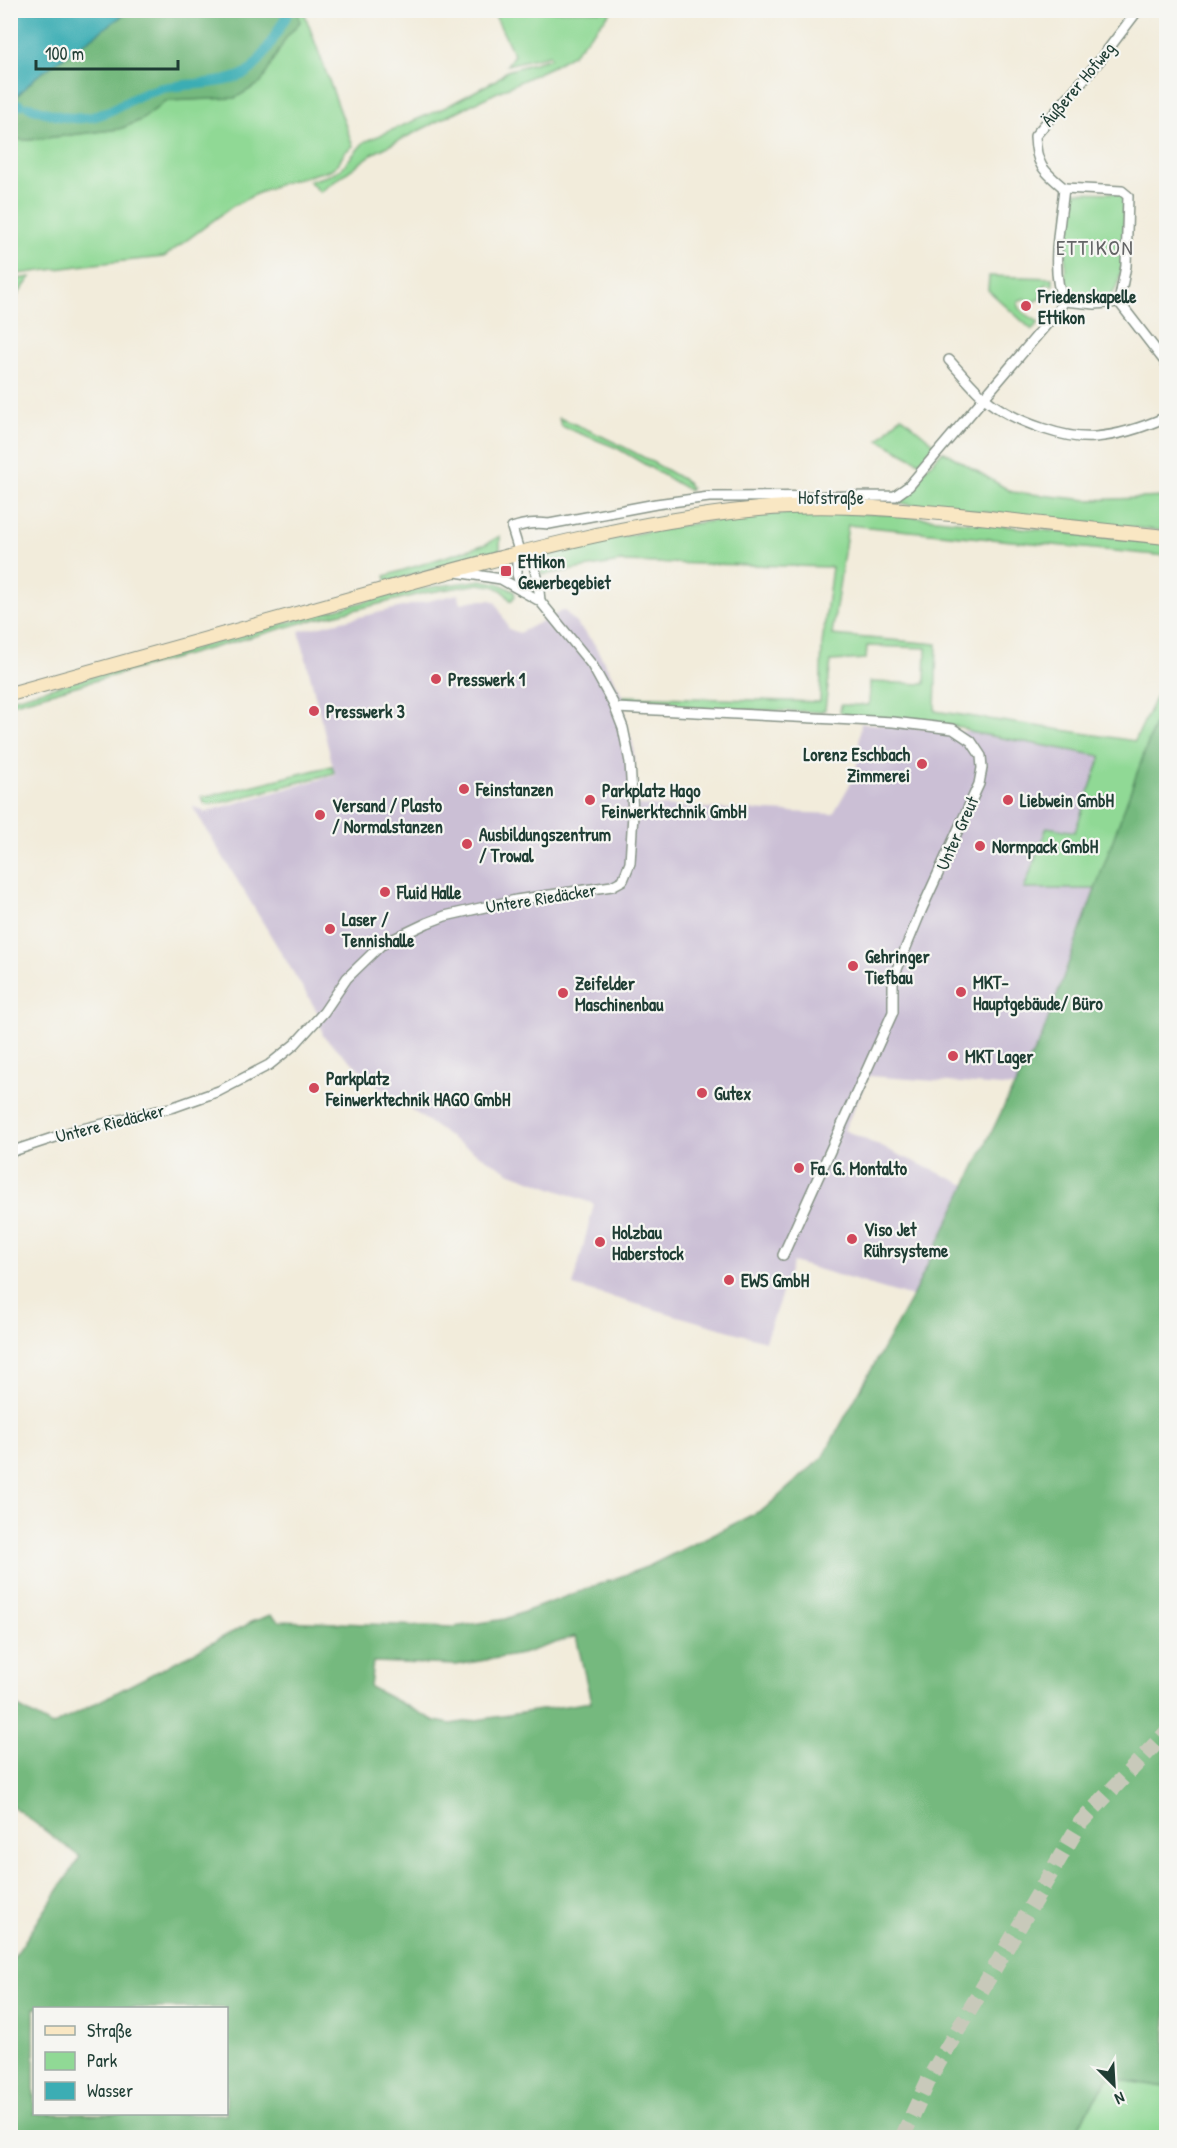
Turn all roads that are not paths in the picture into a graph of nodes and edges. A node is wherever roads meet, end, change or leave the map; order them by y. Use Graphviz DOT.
graph roads {
  1 [pos="1138,10"];
  2 [pos="1064,188"];
  3 [pos="1064,301"];
  4 [pos="1119,302"];
  5 [pos="948,360"];
  6 [pos="1167,363"];
  7 [pos="984,396"];
  8 [pos="1167,417"];
  9 [pos="1167,537"];
  10 [pos="525,552"];
  11 [pos="449,572"];
  12 [pos="522,591"];
  13 [pos="540,601"];
  14 [pos="10,694"];
  15 [pos="615,708"];
  16 [pos="10,1152"];
  17 [pos="783,1255"];
  1 -- 2 [label="street, Äußerer Hofweg"];
  2 -- 3 [label="street"];
  2 -- 4 [label="street"];
  3 -- 4 [label="street"];
  3 -- 7 [label="street, Hofstraße"];
  4 -- 6 [label="street"];
  5 -- 7 [label="street"];
  7 -- 8 [label="street"];
  7 -- 10 [label="street, Hofstraße"];
  9 -- 10 [label="main road"];
  10 -- 11 [label="main road"];
  10 -- 12 [label="street"];
  10 -- 13 [label="street"];
  11 -- 12 [label="street, Untere Riedäcker"];
  11 -- 14 [label="main road"];
  12 -- 13 [label="street, Untere Riedäcker"];
  13 -- 15 [label="street, Untere Riedäcker"];
  15 -- 16 [label="street, Untere Riedäcker"];
  15 -- 17 [label="street, Unter Greut"];
}
